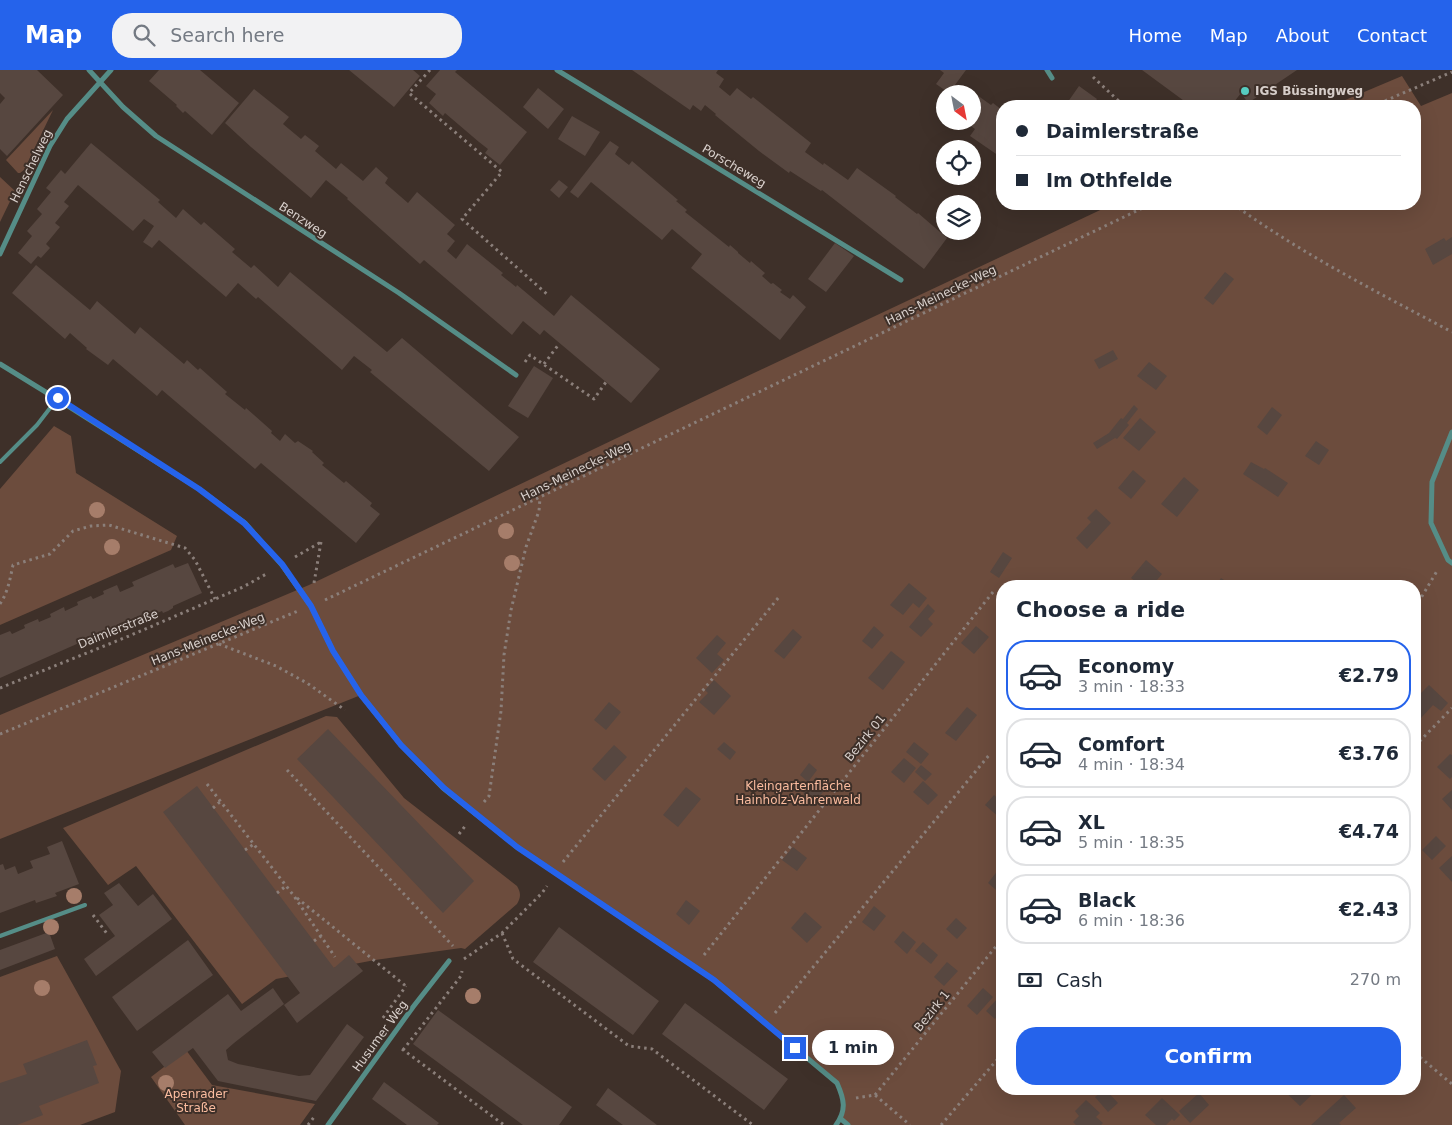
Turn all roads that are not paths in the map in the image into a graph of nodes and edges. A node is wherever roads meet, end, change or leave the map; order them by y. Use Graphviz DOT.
graph roads {
  1 [pos="89,70"];
  2 [pos="111,70"];
  3 [pos="557,70"];
  4 [pos="1047,70"];
  5 [pos="1052,78"];
  6 [pos="100,81"];
  7 [pos="0,254"];
  8 [pos="901,280"];
  9 [pos="0,364"];
  10 [pos="516,375"];
  11 [pos="58,398"];
  12 [pos="1452,432"];
  13 [pos="0,462"];
  14 [pos="1450,562"];
  15 [pos="85,904"];
  16 [pos="0,936"];
  17 [pos="449,961"];
  18 [pos="840,1119"];
  19 [pos="328,1125"];
  20 [pos="836,1125"];
  21 [pos="848,1125"];
  1 -- 6 [label="street, Benzweg"];
  2 -- 6 [label="street, Henschelweg"];
  3 -- 8 [label="street, Porscheweg"];
  4 -- 5 [label="street"];
  6 -- 7 [label="street, Henschelweg"];
  6 -- 10 [label="street, Benzweg"];
  9 -- 11 [label="street"];
  11 -- 13 [label="lane"];
  11 -- 18 [label="street"];
  12 -- 14 [label="street"];
  15 -- 16 [label="lane"];
  17 -- 19 [label="street, Husumer Weg"];
  18 -- 20 [label="street"];
  18 -- 21 [label="street"];
}
